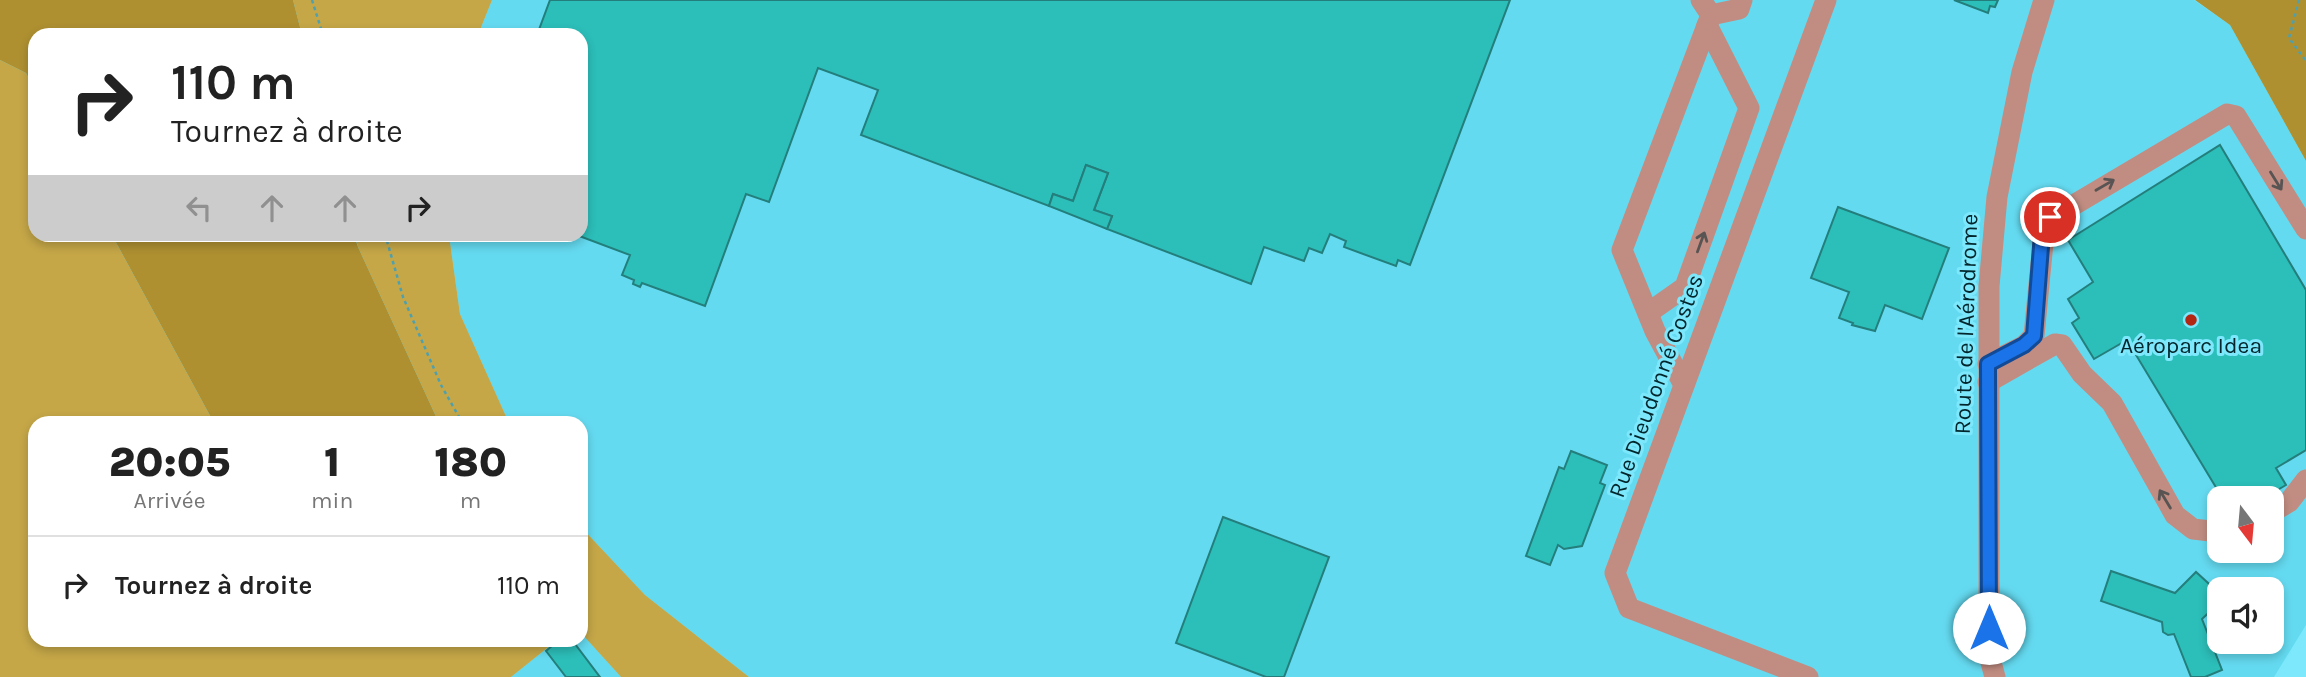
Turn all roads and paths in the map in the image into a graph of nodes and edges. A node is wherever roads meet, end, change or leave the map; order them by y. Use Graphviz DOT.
graph roads {
  1 [pos="312,0"];
  2 [pos="1742,0"];
  3 [pos="1826,0"];
  4 [pos="2045,0"];
  5 [pos="2299,0"];
  6 [pos="1706,13"];
  7 [pos="321,28"];
  8 [pos="2306,61"];
  9 [pos="2306,229"];
  10 [pos="387,242"];
  11 [pos="1648,313"];
  12 [pos="1988,373"];
  13 [pos="1684,385"];
  14 [pos="458,416"];
  15 [pos="2306,480"];
  16 [pos="2284,504"];
  17 [pos="2207,531"];
  18 [pos="1989,656"];
  19 [pos="1808,677"];
  20 [pos="1982,677"];
  21 [pos="1995,677"];
  1 -- 7 [label="path"];
  2 -- 6 [label="street"];
  3 -- 13 [label="street, Rue Dieudonné Costes"];
  4 -- 12 [label="street, Route de l'Aérodrome"];
  5 -- 8 [label="path"];
  6 -- 11 [label="street"];
  11 -- 6 [label="street, one-way"];
  12 -- 9 [label="street, one-way"];
  10 -- 14 [label="path"];
  11 -- 13 [label="street"];
  17 -- 12 [label="street, one-way"];
  12 -- 18 [label="street, Route de l'Aérodrome"];
  13 -- 19 [label="street, Rue Dieudonné Costes"];
  15 -- 16 [label="street"];
  18 -- 20 [label="street, Route de l'Aérodrome"];
  18 -- 21 [label="street, Route de l'Aérodrome"];
}
